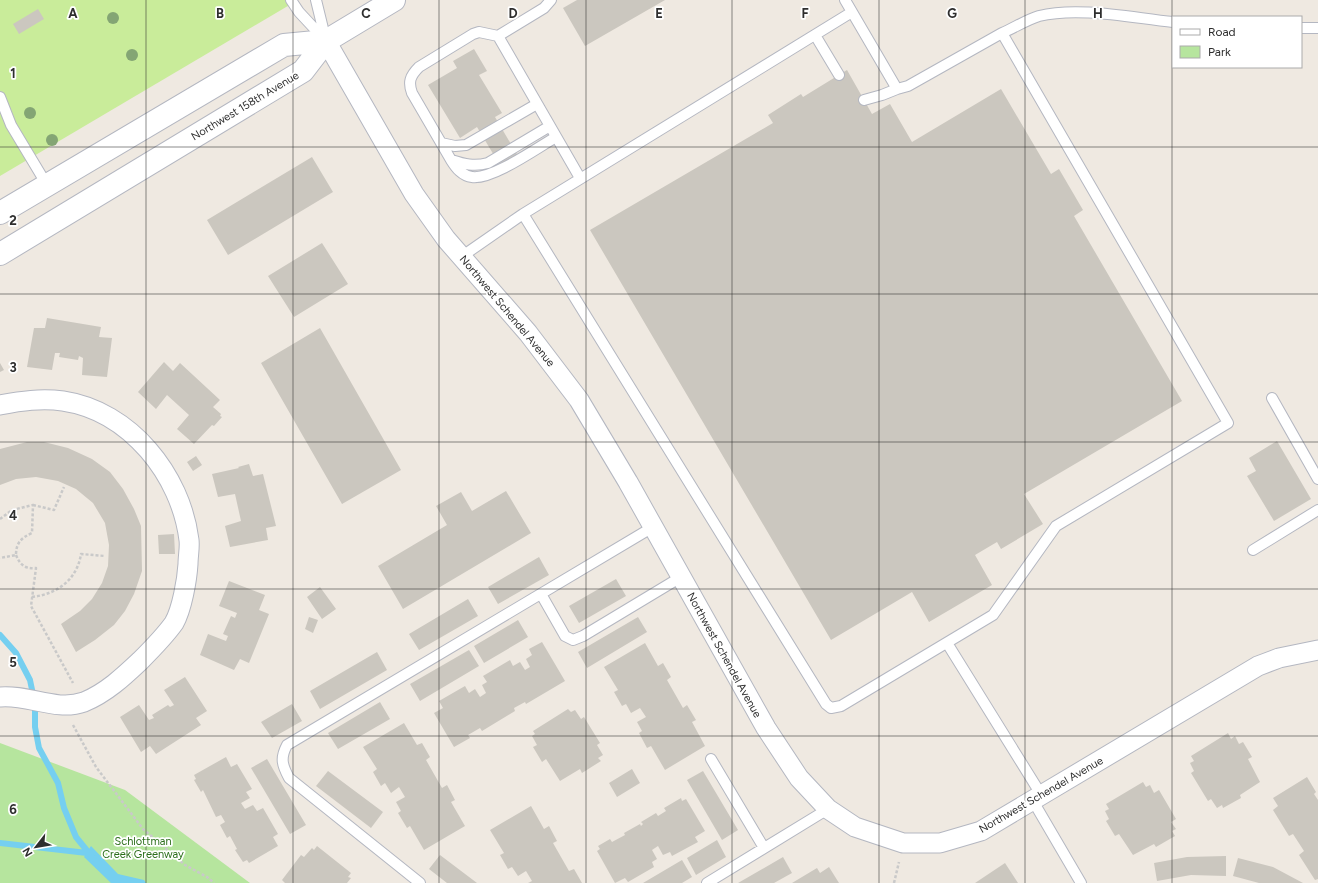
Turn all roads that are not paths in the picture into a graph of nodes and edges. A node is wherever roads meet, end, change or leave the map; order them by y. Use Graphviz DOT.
graph roads {
  1 [pos="291,0"];
  2 [pos="316,0"];
  3 [pos="394,0"];
  4 [pos="551,0"];
  5 [pos="845,0"];
  6 [pos="852,12"];
  7 [pos="1172,22"];
  8 [pos="1302,28"];
  9 [pos="1318,28"];
  10 [pos="1002,33"];
  11 [pos="815,35"];
  12 [pos="498,36"];
  13 [pos="326,40"];
  14 [pos="839,76"];
  15 [pos="897,89"];
  16 [pos="0,97"];
  17 [pos="864,100"];
  18 [pos="537,104"];
  19 [pos="550,126"];
  20 [pos="556,137"];
  21 [pos="441,143"];
  22 [pos="451,160"];
  23 [pos="580,178"];
  24 [pos="47,185"];
  25 [pos="0,213"];
  26 [pos="523,214"];
  27 [pos="0,254"];
  28 [pos="461,257"];
  29 [pos="1272,398"];
  30 [pos="0,405"];
  31 [pos="1318,479"];
  32 [pos="1318,510"];
  33 [pos="653,527"];
  34 [pos="1253,550"];
  35 [pos="681,577"];
  36 [pos="541,594"];
  37 [pos="947,643"];
  38 [pos="1318,650"];
  39 [pos="3,697"];
  40 [pos="711,759"];
  41 [pos="1037,798"];
  42 [pos="828,809"];
  43 [pos="764,848"];
  44 [pos="420,883"];
  45 [pos="707,883"];
  46 [pos="1081,883"];
  1 -- 13 [label="lane"];
  2 -- 13 [label="lane"];
  3 -- 13 [label="main road"];
  4 -- 12 [label="lane"];
  5 -- 6 [label="lane"];
  6 -- 11 [label="lane"];
  6 -- 15 [label="lane"];
  7 -- 10 [label="lane"];
  8 -- 9 [label="lane"];
  10 -- 15 [label="lane"];
  10 -- 37 [label="lane"];
  11 -- 14 [label="lane"];
  11 -- 23 [label="lane"];
  12 -- 18 [label="lane"];
  12 -- 21 [label="lane"];
  13 -- 24 [label="main road"];
  13 -- 27 [label="main road, Northwest 158th Avenue"];
  13 -- 28 [label="street, Northwest Schendel Avenue"];
  15 -- 17 [label="lane"];
  16 -- 24 [label="lane"];
  18 -- 19 [label="lane"];
  18 -- 21 [label="lane"];
  19 -- 20 [label="lane"];
  19 -- 22 [label="lane"];
  20 -- 22 [label="lane"];
  20 -- 23 [label="lane"];
  21 -- 22 [label="lane"];
  23 -- 26 [label="lane"];
  24 -- 25 [label="main road"];
  26 -- 28 [label="lane"];
  26 -- 37 [label="lane"];
  28 -- 33 [label="street, Northwest Schendel Avenue"];
  29 -- 31 [label="lane"];
  30 -- 39 [label="street"];
  32 -- 34 [label="lane"];
  33 -- 35 [label="street, Northwest Schendel Avenue"];
  33 -- 36 [label="lane"];
  35 -- 36 [label="lane"];
  35 -- 42 [label="street, Northwest Schendel Avenue"];
  36 -- 44 [label="lane"];
  37 -- 41 [label="lane"];
  38 -- 41 [label="street, Northwest Schendel Avenue"];
  40 -- 43 [label="lane"];
  41 -- 42 [label="street, Northwest Schendel Avenue"];
  41 -- 46 [label="lane"];
  42 -- 43 [label="lane"];
  43 -- 45 [label="lane"];
}
